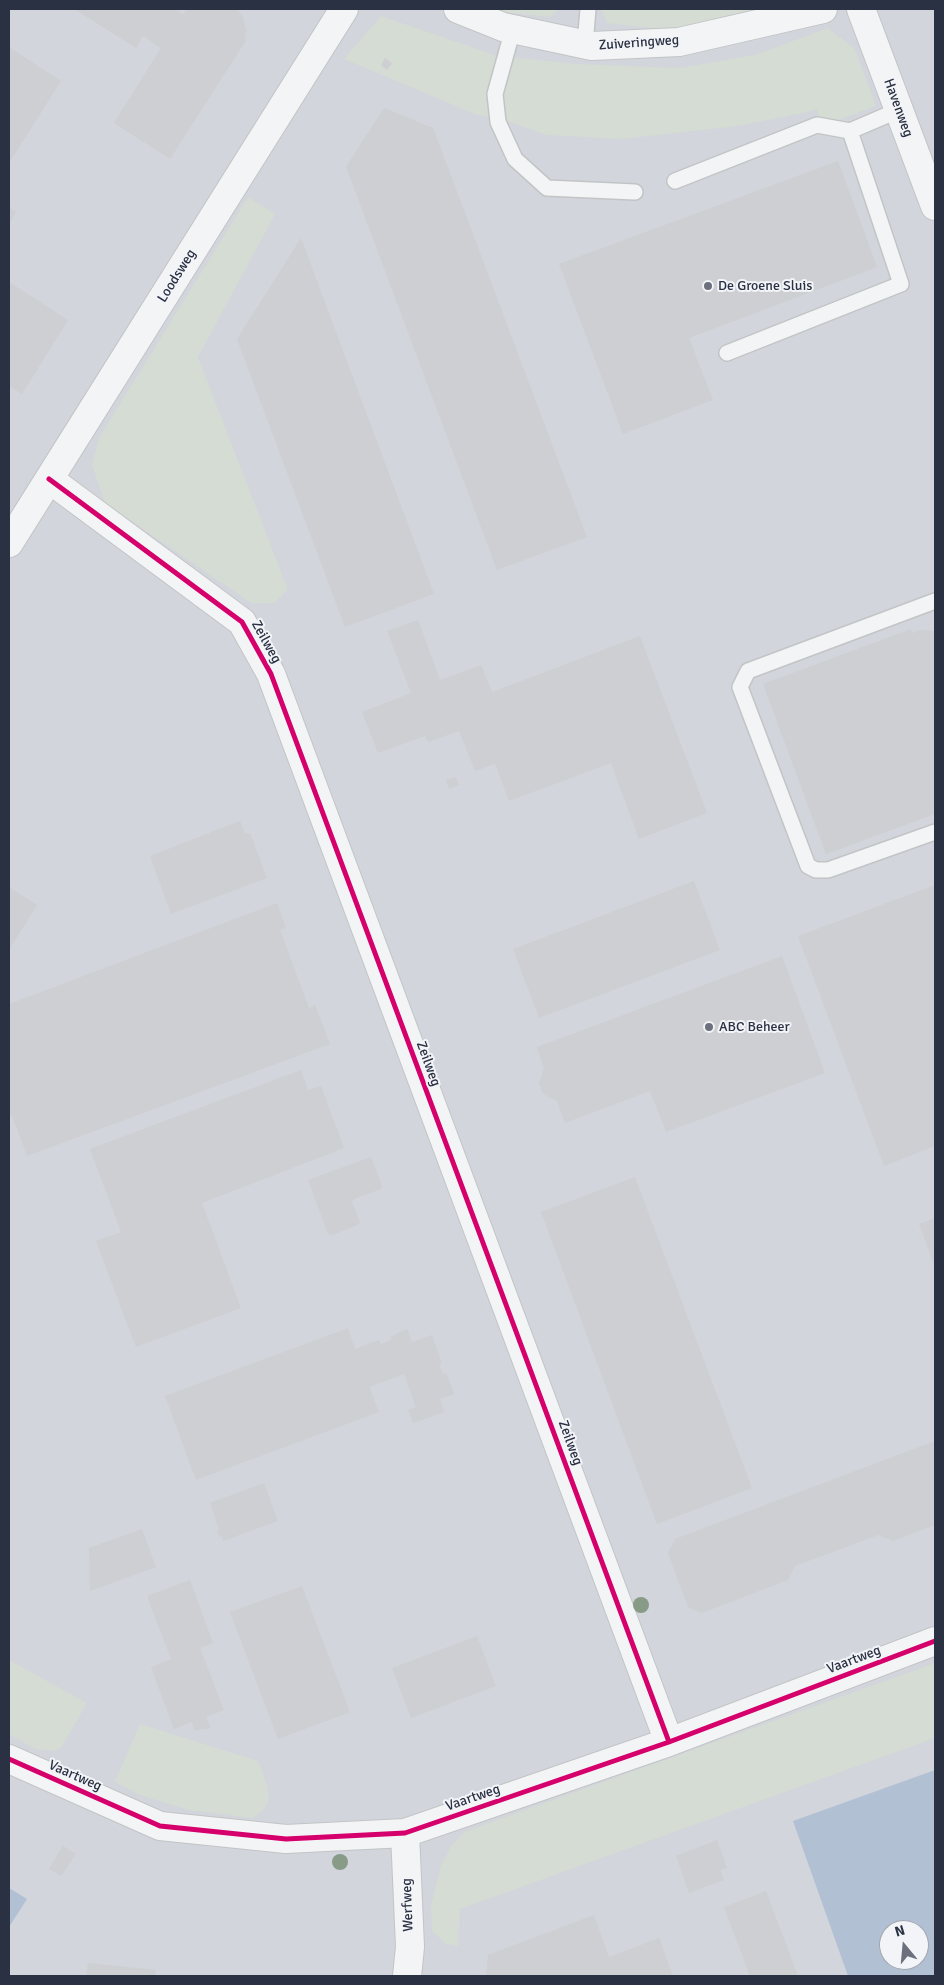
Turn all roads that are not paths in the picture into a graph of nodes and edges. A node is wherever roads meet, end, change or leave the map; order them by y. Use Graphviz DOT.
graph roads {
  1 [pos="344,9"];
  2 [pos="458,9"];
  3 [pos="588,9"];
  4 [pos="822,9"];
  5 [pos="862,9"];
  6 [pos="513,30"];
  7 [pos="584,44"];
  8 [pos="899,110"];
  9 [pos="850,130"];
  10 [pos="675,181"];
  11 [pos="635,192"];
  12 [pos="935,206"];
  13 [pos="727,353"];
  14 [pos="49,479"];
  15 [pos="9,543"];
  16 [pos="935,600"];
  17 [pos="935,832"];
  18 [pos="935,1641"];
  19 [pos="669,1742"];
  20 [pos="9,1759"];
  21 [pos="405,1833"];
  22 [pos="407,1976"];
  1 -- 14 [label="street, Loodsweg"];
  2 -- 6 [label="street, Zuiveringweg"];
  3 -- 7 [label="lane"];
  4 -- 7 [label="street, Zuiveringweg"];
  5 -- 8 [label="street, Havenweg"];
  6 -- 7 [label="street, Zuiveringweg"];
  6 -- 11 [label="lane"];
  8 -- 9 [label="lane"];
  8 -- 12 [label="street, Havenweg"];
  9 -- 10 [label="lane"];
  9 -- 13 [label="lane"];
  14 -- 15 [label="street, Loodsweg"];
  14 -- 19 [label="street, Zeilweg"];
  16 -- 17 [label="lane"];
  18 -- 19 [label="street, Vaartweg"];
  19 -- 21 [label="street, Vaartweg"];
  20 -- 21 [label="street, Vaartweg"];
  21 -- 22 [label="street, Werfweg"];
}
